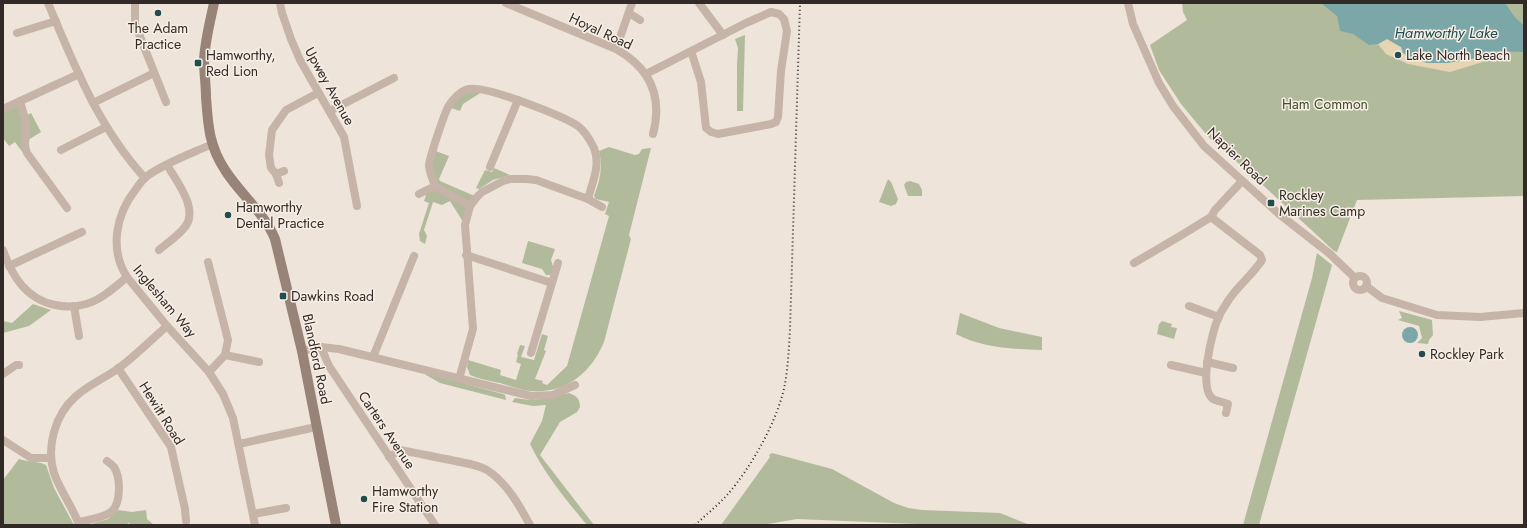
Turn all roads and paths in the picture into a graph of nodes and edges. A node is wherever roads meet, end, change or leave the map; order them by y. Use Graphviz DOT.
graph roads {
  1 [pos="48,3"];
  2 [pos="135,3"];
  3 [pos="214,3"];
  4 [pos="280,3"];
  5 [pos="506,3"];
  6 [pos="632,3"];
  7 [pos="699,3"];
  8 [pos="1128,3"];
  9 [pos="629,13"];
  10 [pos="640,20"];
  11 [pos="56,21"];
  12 [pos="17,33"];
  13 [pos="723,35"];
  14 [pos="616,49"];
  15 [pos="691,51"];
  16 [pos="154,73"];
  17 [pos="79,74"];
  18 [pos="646,74"];
  19 [pos="394,78"];
  20 [pos="318,93"];
  21 [pos="518,100"];
  22 [pos="20,102"];
  23 [pos="166,102"];
  24 [pos="92,103"];
  25 [pos="3,109"];
  26 [pos="330,111"];
  27 [pos="106,127"];
  28 [pos="653,134"];
  29 [pos="212,144"];
  30 [pos="61,150"];
  31 [pos="167,165"];
  32 [pos="490,167"];
  33 [pos="284,171"];
  34 [pos="276,174"];
  35 [pos="145,178"];
  36 [pos="1242,181"];
  37 [pos="279,184"];
  38 [pos="435,186"];
  39 [pos="419,194"];
  40 [pos="588,199"];
  41 [pos="357,206"];
  42 [pos="470,206"];
  43 [pos="602,207"];
  44 [pos="68,208"];
  45 [pos="1211,216"];
  46 [pos="82,232"];
  47 [pos="161,245"];
  48 [pos="3,250"];
  49 [pos="466,255"];
  50 [pos="414,256"];
  51 [pos="208,262"];
  52 [pos="558,263"];
  53 [pos="1134,263"];
  54 [pos="9,266"];
  55 [pos="127,277"];
  56 [pos="552,283"];
  57 [pos="74,306"];
  58 [pos="1189,306"];
  59 [pos="1524,313"];
  60 [pos="1219,317"];
  61 [pos="167,326"];
  62 [pos="79,336"];
  63 [pos="321,348"];
  64 [pos="302,351"];
  65 [pos="531,353"];
  66 [pos="225,355"];
  67 [pos="373,357"];
  68 [pos="259,362"];
  69 [pos="1207,362"];
  70 [pos="19,365"];
  71 [pos="1171,365"];
  72 [pos="118,368"];
  73 [pos="1233,368"];
  74 [pos="209,372"];
  75 [pos="1206,373"];
  76 [pos="3,374"];
  77 [pos="459,379"];
  78 [pos="575,385"];
  79 [pos="1226,413"];
  80 [pos="316,427"];
  81 [pos="3,440"];
  82 [pos="238,444"];
  83 [pos="389,457"];
  84 [pos="51,458"];
  85 [pos="107,461"];
  86 [pos="286,508"];
  87 [pos="253,514"];
  88 [pos="186,521"];
  89 [pos="79,524"];
  90 [pos="255,525"];
  91 [pos="336,525"];
  92 [pos="435,525"];
  93 [pos="530,525"];
  1 -- 11 [label="street"];
  2 -- 16 [label="street"];
  3 -- 29 [label="main road, Blandford Road"];
  4 -- 20 [label="street, Upwey Avenue"];
  5 -- 14 [label="street, Hoyal Road"];
  6 -- 9 [label="street"];
  7 -- 13 [label="street"];
  8 -- 36 [label="street, Napier Road"];
  9 -- 10 [label="street"];
  9 -- 14 [label="street"];
  11 -- 12 [label="street"];
  11 -- 17 [label="street"];
  13 -- 15 [label="street"];
  13 -- 15 [label="street"];
  14 -- 18 [label="street, Hoyal Road"];
  15 -- 18 [label="street"];
  16 -- 23 [label="street"];
  16 -- 24 [label="street"];
  17 -- 22 [label="street"];
  17 -- 24 [label="street"];
  18 -- 28 [label="street, Hoyal Road"];
  19 -- 26 [label="street"];
  20 -- 26 [label="street, Upwey Avenue"];
  20 -- 34 [label="street"];
  21 -- 32 [label="street"];
  21 -- 38 [label="street"];
  21 -- 40 [label="street"];
  22 -- 25 [label="street"];
  22 -- 44 [label="street"];
  24 -- 27 [label="street"];
  26 -- 41 [label="street, Upwey Avenue"];
  27 -- 30 [label="street"];
  27 -- 35 [label="street"];
  29 -- 31 [label="street, Inglesham Way"];
  29 -- 64 [label="main road, Blandford Road"];
  31 -- 35 [label="street, Inglesham Way"];
  31 -- 47 [label="street"];
  33 -- 34 [label="street"];
  34 -- 37 [label="street"];
  35 -- 55 [label="street, Inglesham Way"];
  36 -- 45 [label="street"];
  36 -- 59 [label="street, Napier Road"];
  38 -- 39 [label="street"];
  38 -- 42 [label="street"];
  40 -- 42 [label="street"];
  40 -- 43 [label="street"];
  42 -- 49 [label="street"];
  45 -- 53 [label="street"];
  45 -- 60 [label="street"];
  46 -- 54 [label="street"];
  48 -- 54 [label="street"];
  49 -- 56 [label="street"];
  49 -- 77 [label="street"];
  50 -- 67 [label="street"];
  51 -- 66 [label="street"];
  52 -- 56 [label="street"];
  54 -- 57 [label="street"];
  55 -- 57 [label="street"];
  55 -- 61 [label="street, Inglesham Way"];
  56 -- 65 [label="street"];
  57 -- 62 [label="street"];
  58 -- 60 [label="street"];
  60 -- 69 [label="street"];
  61 -- 72 [label="street"];
  61 -- 74 [label="street, Inglesham Way"];
  63 -- 64 [label="street"];
  63 -- 67 [label="street"];
  63 -- 83 [label="street, Carters Avenue"];
  64 -- 80 [label="main road, Blandford Road"];
  66 -- 68 [label="street"];
  66 -- 74 [label="street"];
  67 -- 77 [label="street"];
  69 -- 73 [label="street"];
  69 -- 75 [label="street"];
  70 -- 76 [label="street"];
  71 -- 75 [label="street"];
  72 -- 84 [label="street"];
  72 -- 88 [label="street, Hewitt Road"];
  74 -- 82 [label="street, Inglesham Way"];
  75 -- 79 [label="street"];
  77 -- 78 [label="street"];
  80 -- 82 [label="street"];
  80 -- 91 [label="main road, Blandford Road"];
  81 -- 84 [label="street"];
  82 -- 87 [label="street, Inglesham Way"];
  83 -- 92 [label="street, Carters Avenue"];
  83 -- 93 [label="street"];
  84 -- 89 [label="street"];
  85 -- 89 [label="street"];
  86 -- 87 [label="street"];
  87 -- 90 [label="street, Inglesham Way"];
}
